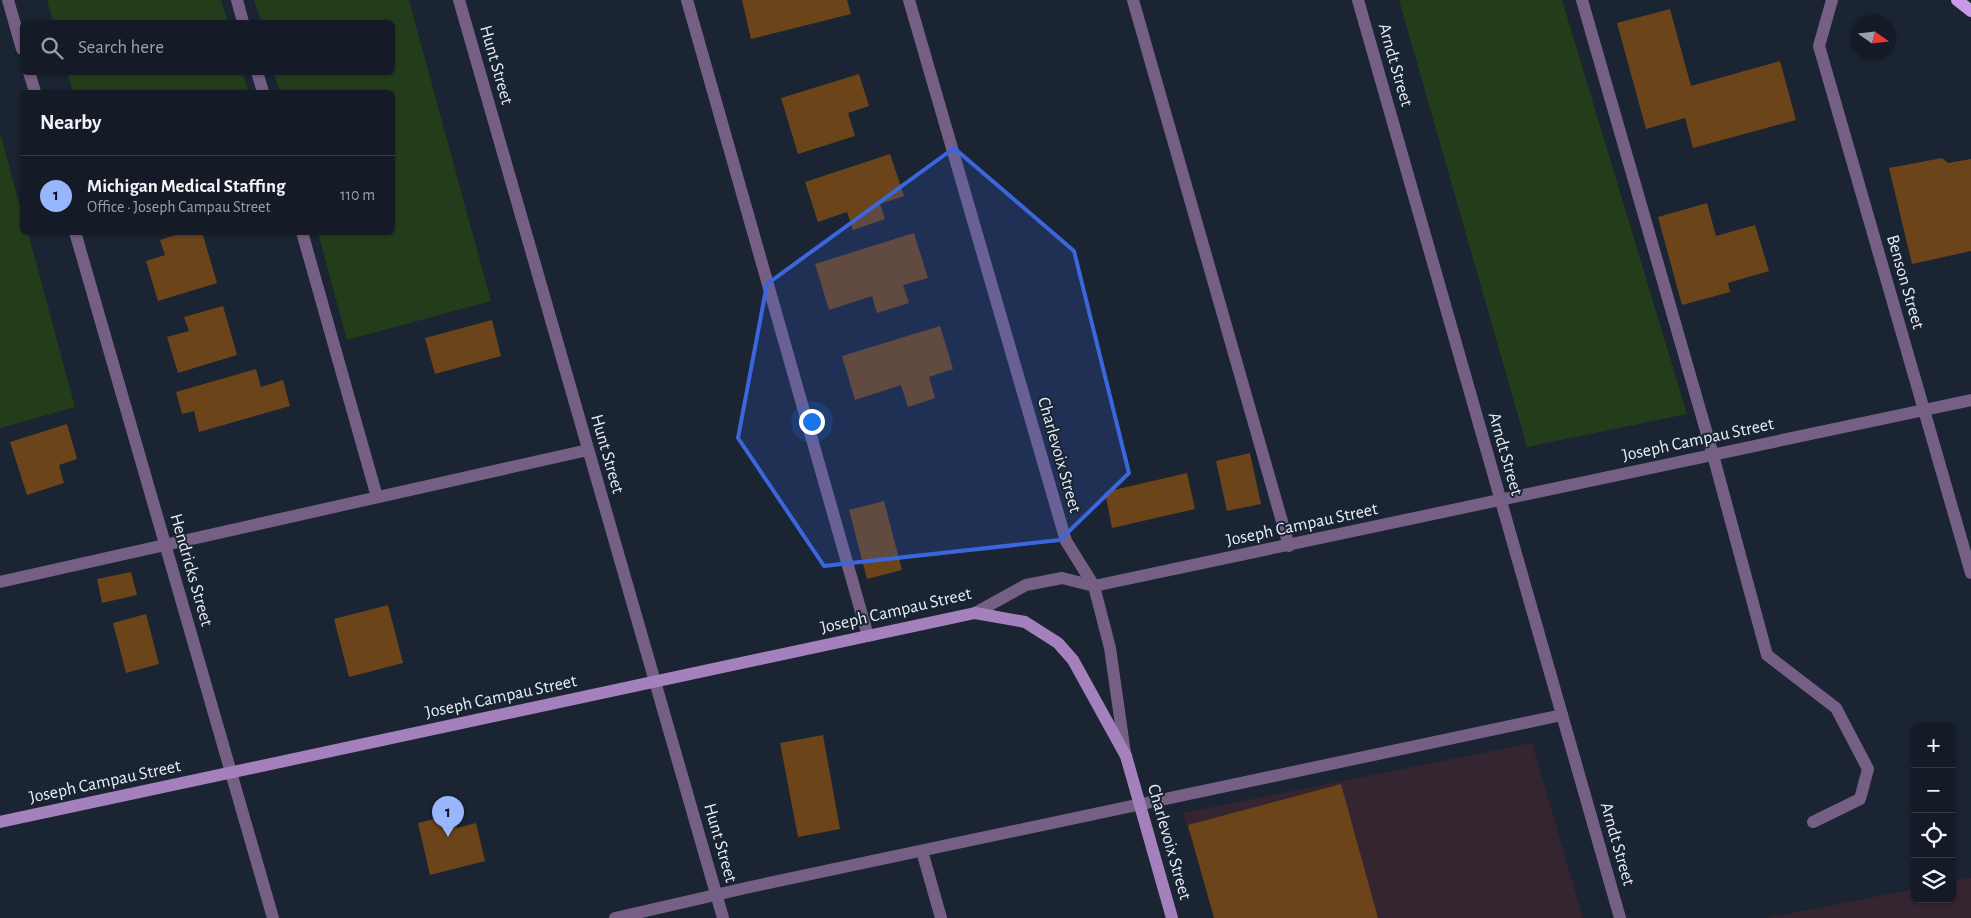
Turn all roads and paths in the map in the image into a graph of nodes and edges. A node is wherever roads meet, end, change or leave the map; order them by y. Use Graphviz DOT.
graph roads {
  1 [pos="8,0"];
  2 [pos="237,0"];
  3 [pos="459,0"];
  4 [pos="687,0"];
  5 [pos="908,0"];
  6 [pos="1133,0"];
  7 [pos="1358,0"];
  8 [pos="1582,0"];
  9 [pos="1832,0"];
  10 [pos="1957,0"];
  11 [pos="1971,11"];
  12 [pos="242,20"];
  13 [pos="20,43"];
  14 [pos="30,75"];
  15 [pos="258,75"];
  16 [pos="34,90"];
  17 [pos="262,90"];
  18 [pos="76,235"];
  19 [pos="303,235"];
  20 [pos="1971,400"];
  21 [pos="1924,410"];
  22 [pos="588,450"];
  23 [pos="1714,455"];
  24 [pos="377,497"];
  25 [pos="1500,500"];
  26 [pos="165,545"];
  27 [pos="1289,546"];
  28 [pos="1971,573"];
  29 [pos="0,582"];
  30 [pos="1094,586"];
  31 [pos="975,613"];
  32 [pos="868,636"];
  33 [pos="654,682"];
  34 [pos="1562,715"];
  35 [pos="1126,756"];
  36 [pos="231,773"];
  37 [pos="1140,805"];
  38 [pos="0,822"];
  39 [pos="1814,822"];
  40 [pos="922,851"];
  41 [pos="716,895"];
  42 [pos="273,918"];
  43 [pos="615,918"];
  44 [pos="723,918"];
  45 [pos="941,918"];
  46 [pos="1172,918"];
  47 [pos="1620,918"];
  1 -- 13 [label="street"];
  2 -- 12 [label="street"];
  3 -- 22 [label="street, Hunt Street"];
  4 -- 32 [label="street"];
  5 -- 30 [label="street, Charlevoix Street"];
  6 -- 27 [label="street"];
  7 -- 25 [label="street, Arndt Street"];
  8 -- 23 [label="street"];
  9 -- 21 [label="street, Benson Street"];
  10 -- 11 [label="main road"];
  14 -- 16 [label="street"];
  15 -- 17 [label="street"];
  18 -- 26 [label="street, Hendricks Street"];
  19 -- 24 [label="street"];
  20 -- 21 [label="street, Joseph Campau Street"];
  21 -- 23 [label="street, Joseph Campau Street"];
  21 -- 28 [label="street, Benson Street"];
  22 -- 24 [label="street"];
  22 -- 33 [label="street, Hunt Street"];
  23 -- 25 [label="street, Joseph Campau Street"];
  23 -- 39 [label="street"];
  24 -- 26 [label="street"];
  25 -- 27 [label="street, Joseph Campau Street"];
  25 -- 34 [label="street, Arndt Street"];
  26 -- 29 [label="street"];
  26 -- 36 [label="street, Hendricks Street"];
  27 -- 30 [label="street, Joseph Campau Street"];
  30 -- 31 [label="street, Joseph Campau Street"];
  30 -- 35 [label="street, Charlevoix Street"];
  31 -- 32 [label="street, Joseph Campau Street"];
  31 -- 35 [label="street"];
  32 -- 33 [label="street, Joseph Campau Street"];
  33 -- 36 [label="street, Joseph Campau Street"];
  33 -- 41 [label="street, Hunt Street"];
  34 -- 37 [label="street"];
  34 -- 47 [label="street, Arndt Street"];
  35 -- 37 [label="street, Charlevoix Street"];
  36 -- 38 [label="street, Joseph Campau Street"];
  36 -- 42 [label="street, Hendricks Street"];
  37 -- 40 [label="street"];
  37 -- 46 [label="street, Charlevoix Street"];
  40 -- 41 [label="street"];
  40 -- 45 [label="street"];
  41 -- 43 [label="street"];
  41 -- 44 [label="street, Hunt Street"];
}
